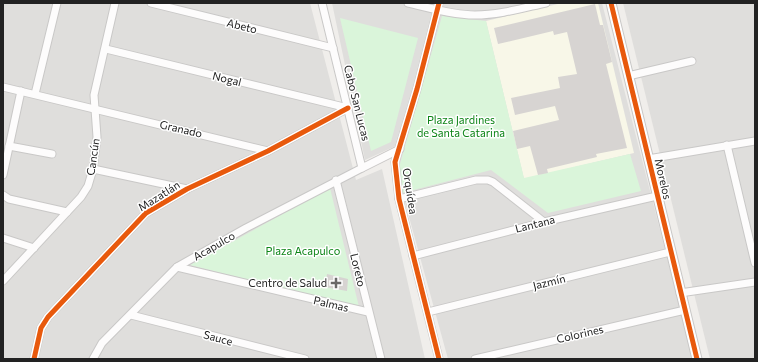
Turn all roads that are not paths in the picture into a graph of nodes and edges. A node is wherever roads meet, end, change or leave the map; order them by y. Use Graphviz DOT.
graph roads {
  1 [pos="57,3"];
  2 [pos="115,3"];
  3 [pos="151,3"];
  4 [pos="322,3"];
  5 [pos="408,3"];
  6 [pos="546,3"];
  7 [pos="611,3"];
  8 [pos="438,6"];
  9 [pos="332,48"];
  10 [pos="106,49"];
  11 [pos="692,61"];
  12 [pos="628,76"];
  13 [pos="3,86"];
  14 [pos="21,91"];
  15 [pos="35,94"];
  16 [pos="94,108"];
  17 [pos="348,108"];
  18 [pos="755,140"];
  19 [pos="727,145"];
  20 [pos="9,146"];
  21 [pos="400,149"];
  22 [pos="268,150"];
  23 [pos="52,154"];
  24 [pos="648,159"];
  25 [pos="362,168"];
  26 [pos="93,169"];
  27 [pos="3,176"];
  28 [pos="336,180"];
  29 [pos="187,189"];
  30 [pos="3,196"];
  31 [pos="657,196"];
  32 [pos="399,199"];
  33 [pos="67,212"];
  34 [pos="544,222"];
  35 [pos="3,238"];
  36 [pos="34,248"];
  37 [pos="670,252"];
  38 [pos="414,256"];
  39 [pos="755,263"];
  40 [pos="177,267"];
  41 [pos="3,281"];
  42 [pos="755,282"];
  43 [pos="680,293"];
  44 [pos="685,310"];
  45 [pos="368,312"];
  46 [pos="428,312"];
  47 [pos="131,315"];
  48 [pos="34,359"];
  49 [pos="93,359"];
  50 [pos="305,359"];
  51 [pos="381,359"];
  52 [pos="439,359"];
  53 [pos="475,359"];
  54 [pos="697,359"];
  1 -- 15 [label="street"];
  2 -- 10 [label="street, Cancún"];
  3 -- 9 [label="street, Abeto"];
  4 -- 9 [label="street, Cabo San Lucas"];
  5 -- 8 [label="street"];
  6 -- 8 [label="street"];
  7 -- 12 [label="street, Morelos"];
  8 -- 21 [label="street, Orquídea"];
  9 -- 17 [label="street, Cabo San Lucas"];
  10 -- 16 [label="street, Cancún"];
  10 -- 17 [label="street, Nogal"];
  11 -- 12 [label="street"];
  12 -- 24 [label="street, Morelos"];
  13 -- 14 [label="street, Granado"];
  14 -- 15 [label="street, Granado"];
  14 -- 20 [label="street"];
  15 -- 16 [label="street, Granado"];
  16 -- 22 [label="street, Granado"];
  16 -- 26 [label="street, Cancún"];
  17 -- 22 [label="street, Mazatlán"];
  17 -- 25 [label="street, Cabo San Lucas"];
  18 -- 19 [label="street"];
  19 -- 24 [label="street"];
  19 -- 39 [label="street"];
  20 -- 23 [label="street"];
  20 -- 27 [label="street"];
  21 -- 25 [label="street"];
  21 -- 32 [label="street, Orquídea"];
  22 -- 29 [label="street, Mazatlán"];
  24 -- 31 [label="street, Morelos"];
  25 -- 28 [label="street, Acapulco"];
  26 -- 29 [label="street"];
  26 -- 33 [label="street, Cancún"];
  28 -- 40 [label="street, Acapulco"];
  28 -- 45 [label="street, Loreto"];
  29 -- 48 [label="street, Mazatlán"];
  30 -- 33 [label="street"];
  31 -- 34 [label="street, Lantana"];
  31 -- 37 [label="street, Morelos"];
  32 -- 34 [label="street"];
  32 -- 38 [label="street, Orquídea"];
  33 -- 36 [label="street, Cancún"];
  34 -- 38 [label="street, Lantana"];
  35 -- 36 [label="street"];
  36 -- 41 [label="street, Cancún"];
  37 -- 43 [label="street, Morelos"];
  37 -- 46 [label="street, Jazmín"];
  38 -- 46 [label="street, Orquídea"];
  40 -- 45 [label="street, Palmas"];
  40 -- 47 [label="street, Acapulco"];
  42 -- 43 [label="street"];
  43 -- 44 [label="street, Morelos"];
  44 -- 53 [label="street, Colorines"];
  44 -- 54 [label="street, Morelos"];
  45 -- 51 [label="street, Loreto"];
  46 -- 52 [label="street, Orquídea"];
  47 -- 49 [label="street, Acapulco"];
  47 -- 50 [label="street, Sauce"];
}
